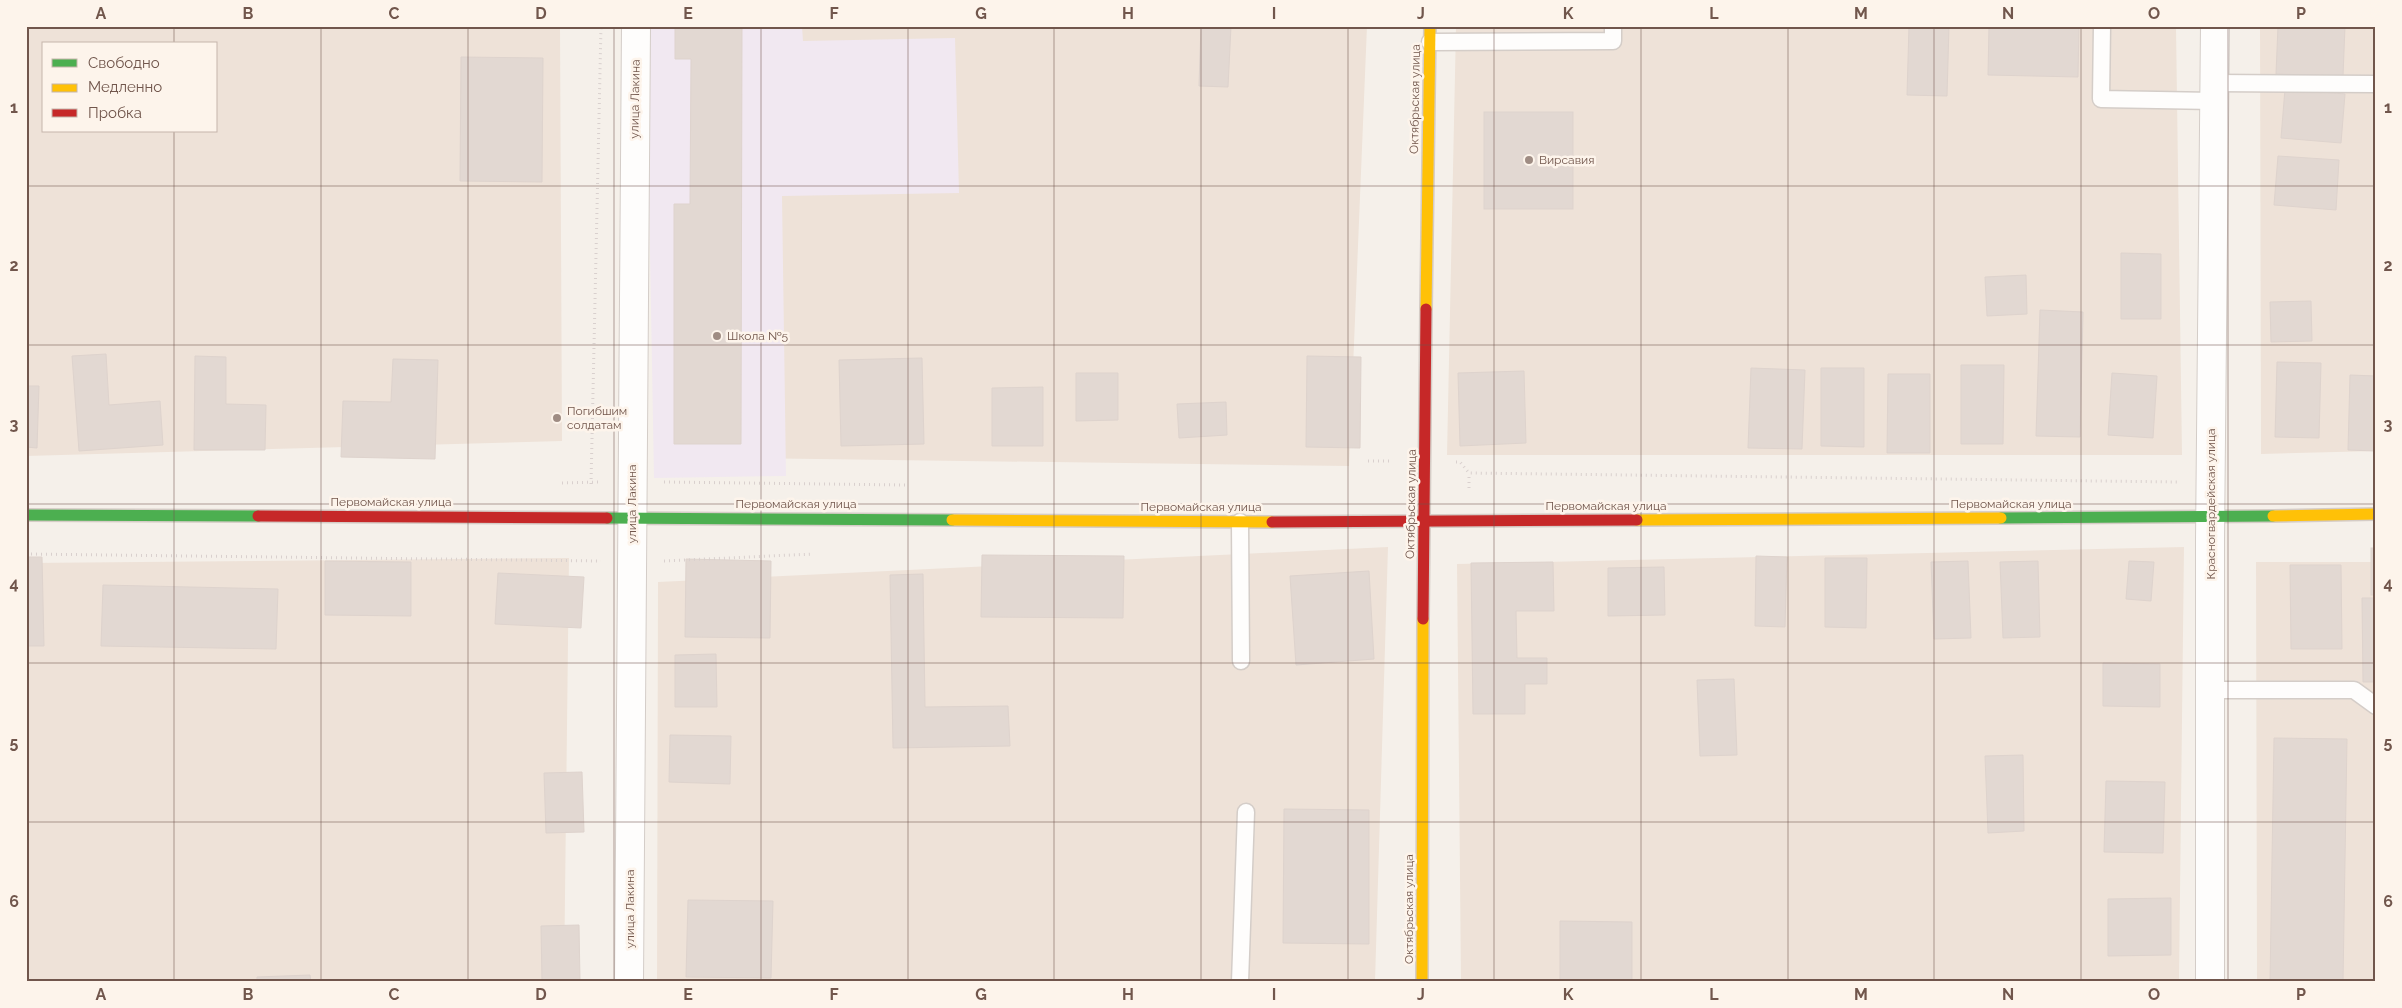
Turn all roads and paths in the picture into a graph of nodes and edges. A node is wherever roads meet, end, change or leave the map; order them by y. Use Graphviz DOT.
graph roads {
  1 [pos="636,26"];
  2 [pos="1613,26"];
  3 [pos="2102,26"];
  4 [pos="2215,26"];
  5 [pos="1430,34"];
  6 [pos="2376,84"];
  7 [pos="2214,92"];
  8 [pos="1368,461"];
  9 [pos="1425,461"];
  10 [pos="2211,483"];
  11 [pos="2376,514"];
  12 [pos="26,515"];
  13 [pos="632,517"];
  14 [pos="2210,517"];
  15 [pos="1423,521"];
  16 [pos="1240,522"];
  17 [pos="1241,661"];
  18 [pos="2210,690"];
  19 [pos="2376,706"];
  20 [pos="1246,812"];
  21 [pos="629,982"];
  22 [pos="1240,982"];
  23 [pos="1422,982"];
  24 [pos="2210,982"];
  1 -- 13 [label="street, улица Лакина"];
  2 -- 5 [label="lane"];
  3 -- 7 [label="lane"];
  4 -- 7 [label="street, Красногвардейская улица"];
  5 -- 9 [label="street, Октябрьская улица"];
  6 -- 7 [label="lane"];
  7 -- 10 [label="street, Красногвардейская улица"];
  8 -- 9 [label="path"];
  9 -- 10 [label="path"];
  9 -- 15 [label="street, Октябрьская улица"];
  10 -- 14 [label="street, Красногвардейская улица"];
  11 -- 14 [label="street, Первомайская улица"];
  12 -- 13 [label="street, Первомайская улица"];
  13 -- 16 [label="street, Первомайская улица"];
  13 -- 21 [label="street, улица Лакина"];
  14 -- 15 [label="street, Первомайская улица"];
  14 -- 18 [label="street, Красногвардейская улица"];
  15 -- 16 [label="street, Первомайская улица"];
  15 -- 23 [label="street, Октябрьская улица"];
  16 -- 17 [label="lane"];
  18 -- 19 [label="lane"];
  18 -- 24 [label="street, Красногвардейская улица"];
  20 -- 22 [label="lane"];
}
